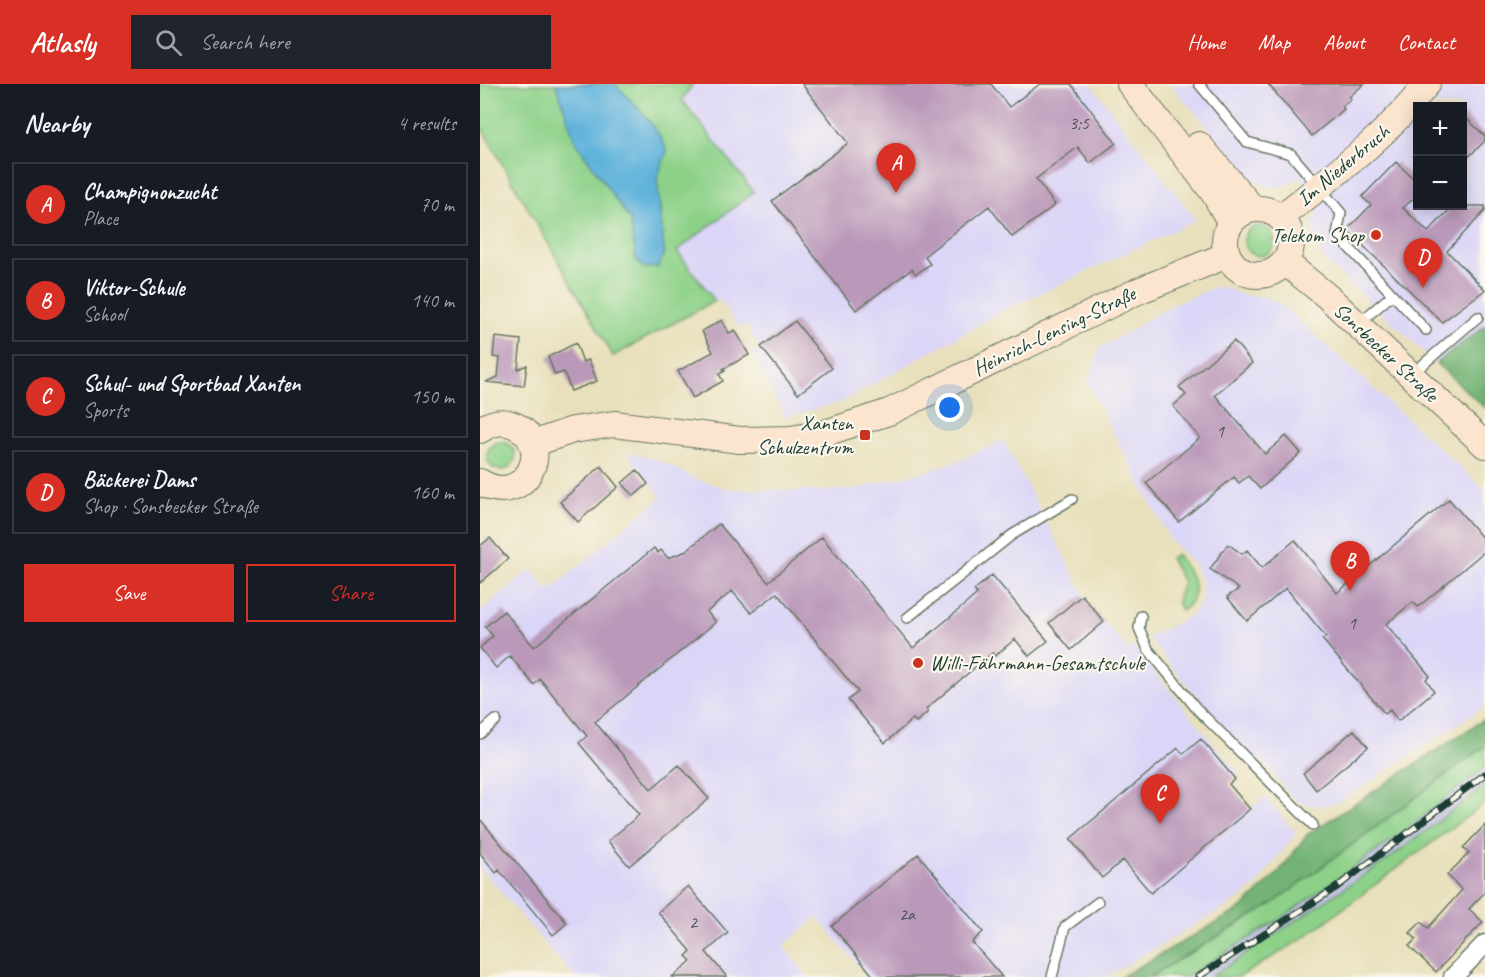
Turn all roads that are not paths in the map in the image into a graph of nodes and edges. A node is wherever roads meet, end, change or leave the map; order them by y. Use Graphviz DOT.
graph roads {
  1 [pos="1130,84"];
  2 [pos="1152,84"];
  3 [pos="1198,84"];
  4 [pos="1425,85"];
  5 [pos="1318,188"];
  6 [pos="1253,209"];
  7 [pos="1281,217"];
  8 [pos="1231,223"];
  9 [pos="1227,255"];
  10 [pos="1285,262"];
  11 [pos="1392,295"];
  12 [pos="1478,317"];
  13 [pos="1356,325"];
  14 [pos="1426,330"];
  15 [pos="1411,376"];
  16 [pos="480,430"];
  17 [pos="532,444"];
  18 [pos="1485,445"];
  19 [pos="480,482"];
  20 [pos="1072,499"];
  21 [pos="1141,616"];
  22 [pos="907,618"];
  23 [pos="496,720"];
  24 [pos="480,734"];
  25 [pos="1313,825"];
  26 [pos="1098,902"];
  27 [pos="1485,945"];
  28 [pos="1052,977"];
  29 [pos="1453,977"];
  1 -- 8 [label="street"];
  2 -- 6 [label="street"];
  3 -- 5 [label="lane"];
  4 -- 5 [label="street, Im Niederbruch"];
  5 -- 7 [label="street, Im Niederbruch"];
  5 -- 11 [label="lane"];
  6 -- 7 [label="street"];
  6 -- 8 [label="street"];
  7 -- 10 [label="street"];
  8 -- 9 [label="street"];
  9 -- 10 [label="street"];
  9 -- 17 [label="street, Heinrich-Lensing-Straße"];
  10 -- 13 [label="street, Sonsbecker Straße"];
  11 -- 13 [label="lane"];
  11 -- 14 [label="lane"];
  12 -- 15 [label="lane"];
  13 -- 15 [label="street, Sonsbecker Straße"];
  15 -- 18 [label="street, Sonsbecker Straße"];
  16 -- 17 [label="street"];
  17 -- 19 [label="street"];
  20 -- 22 [label="lane"];
  21 -- 25 [label="lane"];
  23 -- 24 [label="lane"];
  26 -- 28 [label="lane"];
  27 -- 29 [label="street"];
}
